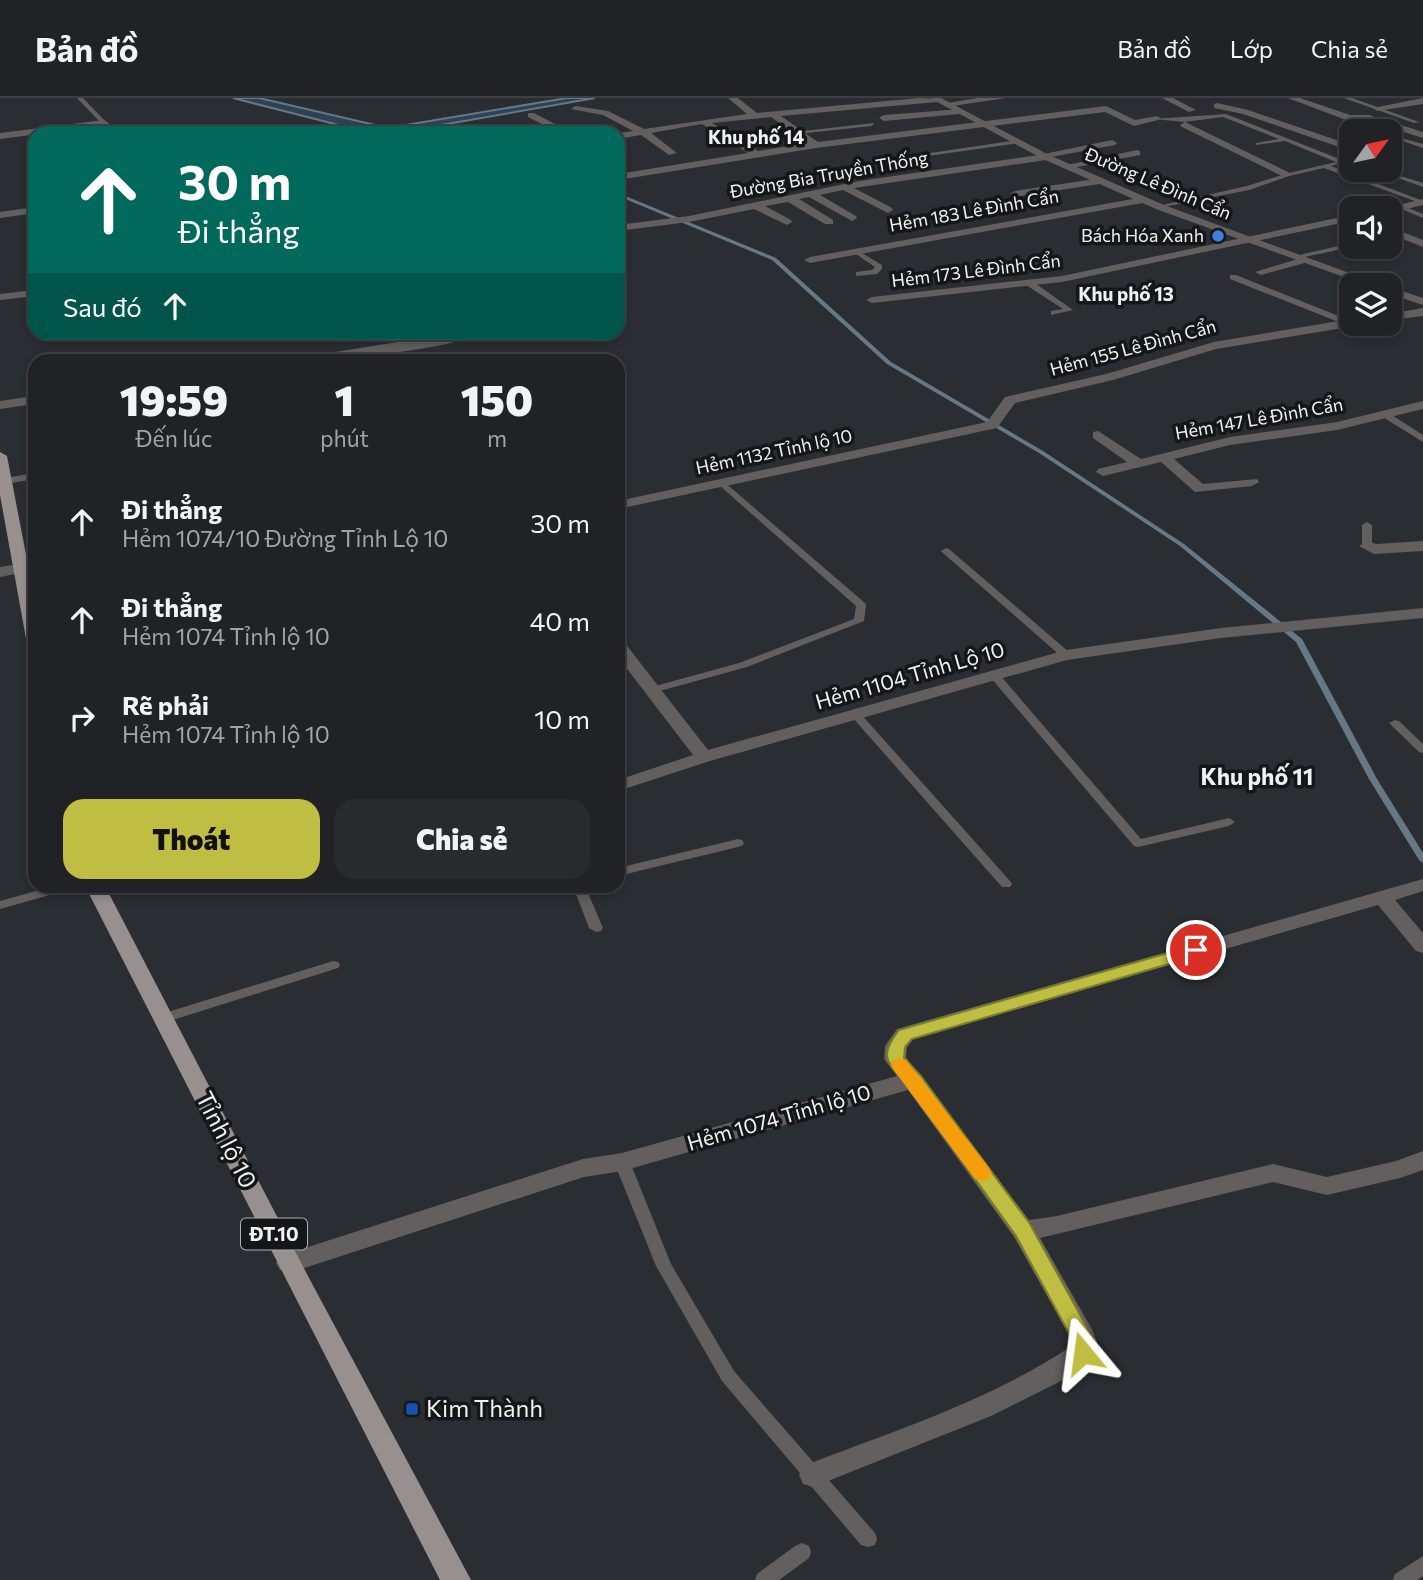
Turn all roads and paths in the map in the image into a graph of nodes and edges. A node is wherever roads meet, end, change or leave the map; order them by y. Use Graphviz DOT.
graph roads {
  1 [pos="80,98"];
  2 [pos="732,98"];
  3 [pos="1002,98"];
  4 [pos="1166,98"];
  5 [pos="1292,98"];
  6 [pos="1347,98"];
  7 [pos="935,99"];
  8 [pos="1423,100"];
  9 [pos="947,104"];
  10 [pos="1217,106"];
  11 [pos="1377,108"];
  12 [pos="575,109"];
  13 [pos="1135,109"];
  14 [pos="1192,110"];
  15 [pos="959,111"];
  16 [pos="875,112"];
  17 [pos="628,114"];
  18 [pos="531,115"];
  19 [pos="774,116"];
  20 [pos="757,117"];
  21 [pos="884,118"];
  22 [pos="1157,119"];
  23 [pos="703,121"];
  24 [pos="104,123"];
  25 [pos="872,124"];
  26 [pos="983,124"];
  27 [pos="1185,125"];
  28 [pos="1417,125"];
  29 [pos="92,126"];
  30 [pos="553,126"];
  31 [pos="655,130"];
  32 [pos="643,132"];
  33 [pos="797,132"];
  34 [pos="28,134"];
  35 [pos="1002,134"];
  36 [pos="625,135"];
  37 [pos="1423,135"];
  38 [pos="0,136"];
  39 [pos="1285,140"];
  40 [pos="1402,140"];
  41 [pos="939,141"];
  42 [pos="1018,142"];
  43 [pos="1112,143"];
  44 [pos="1258,144"];
  45 [pos="1339,144"];
  46 [pos="816,145"];
  47 [pos="1423,146"];
  48 [pos="1124,148"];
  49 [pos="673,153"];
  50 [pos="1137,153"];
  51 [pos="757,154"];
  52 [pos="1049,158"];
  53 [pos="1339,161"];
  54 [pos="872,162"];
  55 [pos="1339,163"];
  56 [pos="1068,166"];
  57 [pos="1324,166"];
  58 [pos="952,171"];
  59 [pos="1287,175"];
  60 [pos="625,176"];
  61 [pos="1402,178"];
  62 [pos="815,181"];
  63 [pos="1102,181"];
  64 [pos="975,182"];
  65 [pos="1423,185"];
  66 [pos="845,187"];
  67 [pos="832,190"];
  68 [pos="811,194"];
  69 [pos="1015,194"];
  70 [pos="789,198"];
  71 [pos="1144,200"];
  72 [pos="1422,202"];
  73 [pos="754,205"];
  74 [pos="1402,206"];
  75 [pos="1160,207"];
  76 [pos="663,208"];
  77 [pos="888,210"];
  78 [pos="1402,210"];
  79 [pos="28,212"];
  80 [pos="0,215"];
  81 [pos="1423,216"];
  82 [pos="691,218"];
  83 [pos="852,218"];
  84 [pos="1339,221"];
  85 [pos="787,222"];
  86 [pos="829,222"];
  87 [pos="625,227"];
  88 [pos="1402,235"];
  89 [pos="1320,237"];
  90 [pos="1249,240"];
  91 [pos="1423,244"];
  92 [pos="1271,248"];
  93 [pos="1339,248"];
  94 [pos="855,251"];
  95 [pos="1300,258"];
  96 [pos="810,260"];
  97 [pos="1261,272"];
  98 [pos="1342,273"];
  99 [pos="859,274"];
  100 [pos="1233,277"];
  101 [pos="1029,283"];
  102 [pos="28,294"];
  103 [pos="1402,294"];
  104 [pos="0,297"];
  105 [pos="872,300"];
  106 [pos="1423,302"];
  107 [pos="1423,312"];
  108 [pos="1054,313"];
  109 [pos="1402,315"];
  110 [pos="1339,319"];
  111 [pos="1339,325"];
  112 [pos="443,340"];
  113 [pos="352,354"];
  114 [pos="28,401"];
  115 [pos="0,405"];
  116 [pos="1423,405"];
  117 [pos="1384,414"];
  118 [pos="1098,435"];
  119 [pos="939,438"];
  120 [pos="1423,439"];
  121 [pos="1163,457"];
  122 [pos="1139,464"];
  123 [pos="1103,472"];
  124 [pos="28,476"];
  125 [pos="2,477"];
  126 [pos="722,482"];
  127 [pos="1252,482"];
  128 [pos="625,503"];
  129 [pos="1367,525"];
  130 [pos="1367,546"];
  131 [pos="1423,546"];
  132 [pos="946,551"];
  133 [pos="20,569"];
  134 [pos="0,572"];
  135 [pos="28,606"];
  136 [pos="1423,613"];
  137 [pos="625,655"];
  138 [pos="1066,655"];
  139 [pos="995,676"];
  140 [pos="652,690"];
  141 [pos="856,715"];
  142 [pos="1395,723"];
  143 [pos="1423,750"];
  144 [pos="704,757"];
  145 [pos="625,784"];
  146 [pos="1229,822"];
  147 [pos="738,843"];
  148 [pos="625,870"];
  149 [pos="1006,884"];
  150 [pos="1417,887"];
  151 [pos="42,893"];
  152 [pos="100,893"];
  153 [pos="582,893"];
  154 [pos="1382,897"];
  155 [pos="0,905"];
  156 [pos="596,928"];
  157 [pos="1423,946"];
  158 [pos="333,965"];
  159 [pos="163,1018"];
  160 [pos="913,1080"];
  161 [pos="1423,1160"];
  162 [pos="622,1162"];
  163 [pos="1023,1230"];
  164 [pos="289,1263"];
  165 [pos="813,1475"];
  166 [pos="868,1539"];
  167 [pos="802,1552"];
  168 [pos="1423,1565"];
  169 [pos="456,1580"];
  170 [pos="764,1580"];
  171 [pos="1402,1580"];
  1 -- 24 [label="lane"];
  2 -- 20 [label="street"];
  3 -- 9 [label="street"];
  4 -- 14 [label="street"];
  5 -- 28 [label="street"];
  6 -- 11 [label="lane"];
  7 -- 9 [label="street, Đường Lê Đình Cẩn"];
  7 -- 19 [label="street"];
  8 -- 11 [label="street"];
  9 -- 15 [label="street, Đường Lê Đình Cẩn"];
  9 -- 16 [label="street"];
  10 -- 45 [label="street"];
  11 -- 28 [label="lane"];
  12 -- 32 [label="street"];
  13 -- 22 [label="street"];
  15 -- 21 [label="street"];
  15 -- 26 [label="street, Đường Lê Đình Cẩn"];
  17 -- 31 [label="street"];
  18 -- 30 [label="street"];
  19 -- 20 [label="street"];
  19 -- 33 [label="street"];
  20 -- 23 [label="street"];
  22 -- 26 [label="street"];
  22 -- 39 [label="lane"];
  23 -- 31 [label="street"];
  23 -- 51 [label="street"];
  24 -- 29 [label="street"];
  25 -- 33 [label="lane"];
  26 -- 35 [label="street, Đường Lê Đình Cẩn"];
  26 -- 46 [label="street"];
  27 -- 59 [label="street"];
  28 -- 37 [label="street"];
  31 -- 32 [label="street"];
  32 -- 36 [label="street"];
  32 -- 49 [label="street"];
  33 -- 46 [label="street"];
  34 -- 38 [label="street"];
  35 -- 41 [label="street"];
  35 -- 42 [label="street, Đường Lê Đình Cẩn"];
  39 -- 44 [label="lane"];
  39 -- 53 [label="lane"];
  40 -- 47 [label="lane"];
  42 -- 52 [label="street, Đường Lê Đình Cẩn"];
  42 -- 54 [label="lane"];
  43 -- 52 [label="street"];
  46 -- 51 [label="street"];
  48 -- 52 [label="street"];
  50 -- 56 [label="street"];
  51 -- 60 [label="street"];
  52 -- 56 [label="street, Đường Lê Đình Cẩn"];
  52 -- 58 [label="street, Đường Bia Truyền Thống"];
  55 -- 57 [label="lane"];
  56 -- 63 [label="street, Đường Lê Đình Cẩn"];
  57 -- 59 [label="lane"];
  57 -- 72 [label="lane"];
  58 -- 64 [label="street"];
  58 -- 66 [label="street, Đường Bia Truyền Thống"];
  59 -- 75 [label="lane"];
  61 -- 65 [label="lane"];
  62 -- 67 [label="street"];
  63 -- 69 [label="street"];
  63 -- 71 [label="street, Đường Lê Đình Cẩn"];
  66 -- 67 [label="street, Đường Bia Truyền Thống"];
  66 -- 77 [label="street"];
  67 -- 68 [label="street, Đường Bia Truyền Thống"];
  68 -- 70 [label="street, Đường Bia Truyền Thống"];
  68 -- 83 [label="street"];
  70 -- 73 [label="street, Đường Bia Truyền Thống"];
  70 -- 86 [label="street"];
  71 -- 75 [label="street, Đường Lê Đình Cẩn"];
  71 -- 94 [label="street, Hẻm 183 Lê Đình Cẩn"];
  72 -- 74 [label="street"];
  73 -- 82 [label="street, Đường Bia Truyền Thống"];
  73 -- 85 [label="street"];
  75 -- 90 [label="street, Đường Lê Đình Cẩn"];
  76 -- 82 [label="street"];
  78 -- 81 [label="lane"];
  79 -- 80 [label="street"];
  82 -- 87 [label="street, Đường Bia Truyền Thống"];
  84 -- 90 [label="street, Hẻm 173 Lê Đình Cẩn"];
  88 -- 91 [label="street"];
  89 -- 92 [label="street"];
  90 -- 92 [label="street, Đường Lê Đình Cẩn"];
  90 -- 101 [label="street, Hẻm 173 Lê Đình Cẩn"];
  92 -- 95 [label="street, Đường Lê Đình Cẩn"];
  93 -- 95 [label="lane"];
  94 -- 96 [label="street, Hẻm 183 Lê Đình Cẩn"];
  94 -- 99 [label="lane"];
  95 -- 97 [label="street"];
  95 -- 98 [label="street, Đường Lê Đình Cẩn"];
  100 -- 110 [label="lane"];
  101 -- 105 [label="street, Hẻm 173 Lê Đình Cẩn"];
  101 -- 108 [label="lane"];
  102 -- 104 [label="street"];
  103 -- 106 [label="street"];
  107 -- 109 [label="street"];
  111 -- 119 [label="street, Hẻm 155 Lê Đình Cẩn"];
  112 -- 113 [label="street"];
  114 -- 115 [label="street"];
  116 -- 117 [label="street, Hẻm 147 Lê Đình Cẩn"];
  117 -- 120 [label="lane"];
  117 -- 121 [label="street, Hẻm 147 Lê Đình Cẩn"];
  118 -- 122 [label="street"];
  119 -- 126 [label="street, Hẻm 1132 Tỉnh lộ 10"];
  121 -- 122 [label="street, Hẻm 147 Lê Đình Cẩn"];
  121 -- 127 [label="street"];
  122 -- 123 [label="street, Hẻm 147 Lê Đình Cẩn"];
  124 -- 125 [label="lane"];
  125 -- 133 [label="main road"];
  126 -- 128 [label="street, Hẻm 1132 Tỉnh lộ 10"];
  126 -- 140 [label="lane"];
  129 -- 130 [label="lane"];
  130 -- 131 [label="street"];
  132 -- 138 [label="lane"];
  133 -- 134 [label="street"];
  133 -- 135 [label="main road"];
  136 -- 138 [label="street, Hẻm 1104 Tỉnh Lộ 10"];
  137 -- 140 [label="street"];
  138 -- 139 [label="street, Hẻm 1104 Tỉnh Lộ 10"];
  139 -- 141 [label="street, Hẻm 1104 Tỉnh Lộ 10"];
  139 -- 146 [label="lane"];
  140 -- 144 [label="street"];
  141 -- 144 [label="street, Hẻm 1104 Tỉnh Lộ 10"];
  141 -- 149 [label="lane"];
  142 -- 143 [label="lane"];
  144 -- 145 [label="street, Hẻm 1104 Tỉnh Lộ 10"];
  147 -- 148 [label="lane"];
  150 -- 154 [label="street"];
  151 -- 155 [label="lane"];
  152 -- 159 [label="main road, Tỉnh lộ 10 / ĐT.10"];
  153 -- 156 [label="lane"];
  154 -- 157 [label="street"];
  154 -- 160 [label="street"];
  158 -- 159 [label="lane"];
  159 -- 164 [label="main road, Tỉnh lộ 10 / ĐT.10"];
  160 -- 162 [label="street, Hẻm 1074 Tỉnh lộ 10"];
  160 -- 163 [label="street"];
  161 -- 163 [label="street"];
  162 -- 164 [label="street, Hẻm 1074 Tỉnh lộ 10"];
  162 -- 165 [label="lane"];
  163 -- 165 [label="street"];
  164 -- 169 [label="main road, Tỉnh lộ 10 / ĐT.10"];
  165 -- 166 [label="lane"];
  167 -- 170 [label="lane"];
  168 -- 171 [label="lane"];
}
